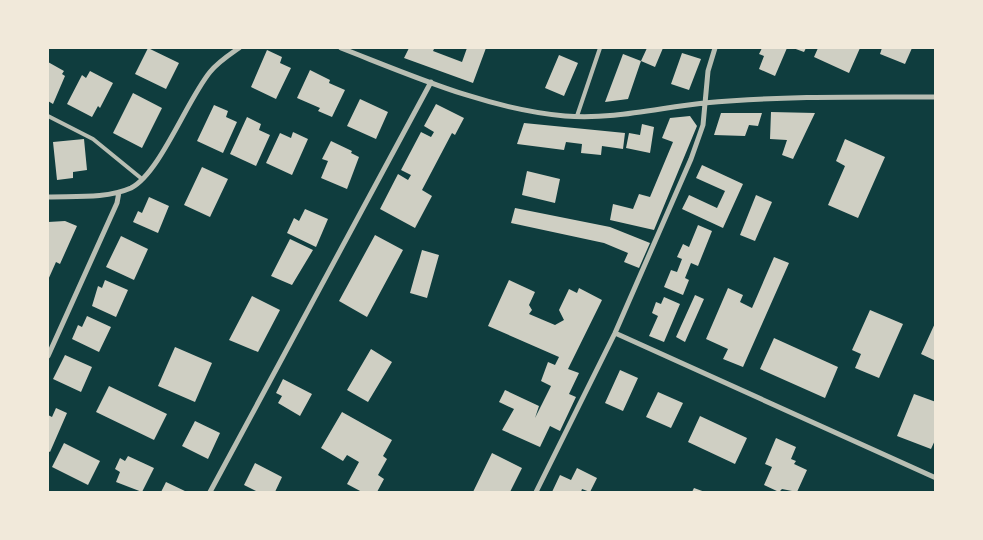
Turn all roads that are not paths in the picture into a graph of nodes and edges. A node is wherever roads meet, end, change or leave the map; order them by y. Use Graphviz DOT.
graph roads {
  1 [pos="239,48"];
  2 [pos="344,48"];
  3 [pos="600,48"];
  4 [pos="716,48"];
  5 [pos="431,82"];
  6 [pos="936,97"];
  7 [pos="704,103"];
  8 [pos="48,116"];
  9 [pos="577,116"];
  10 [pos="142,179"];
  11 [pos="119,192"];
  12 [pos="48,197"];
  13 [pos="615,333"];
  14 [pos="48,356"];
  15 [pos="936,478"];
  16 [pos="210,492"];
  17 [pos="536,492"];
  1 -- 10 [label="street"];
  2 -- 5 [label="street"];
  3 -- 9 [label="lane"];
  4 -- 7 [label="street"];
  5 -- 9 [label="street"];
  5 -- 16 [label="street"];
  6 -- 7 [label="street"];
  7 -- 9 [label="street"];
  7 -- 13 [label="street"];
  8 -- 10 [label="lane"];
  10 -- 11 [label="street"];
  11 -- 12 [label="street"];
  11 -- 14 [label="street"];
  13 -- 15 [label="street"];
  13 -- 17 [label="street"];
}
